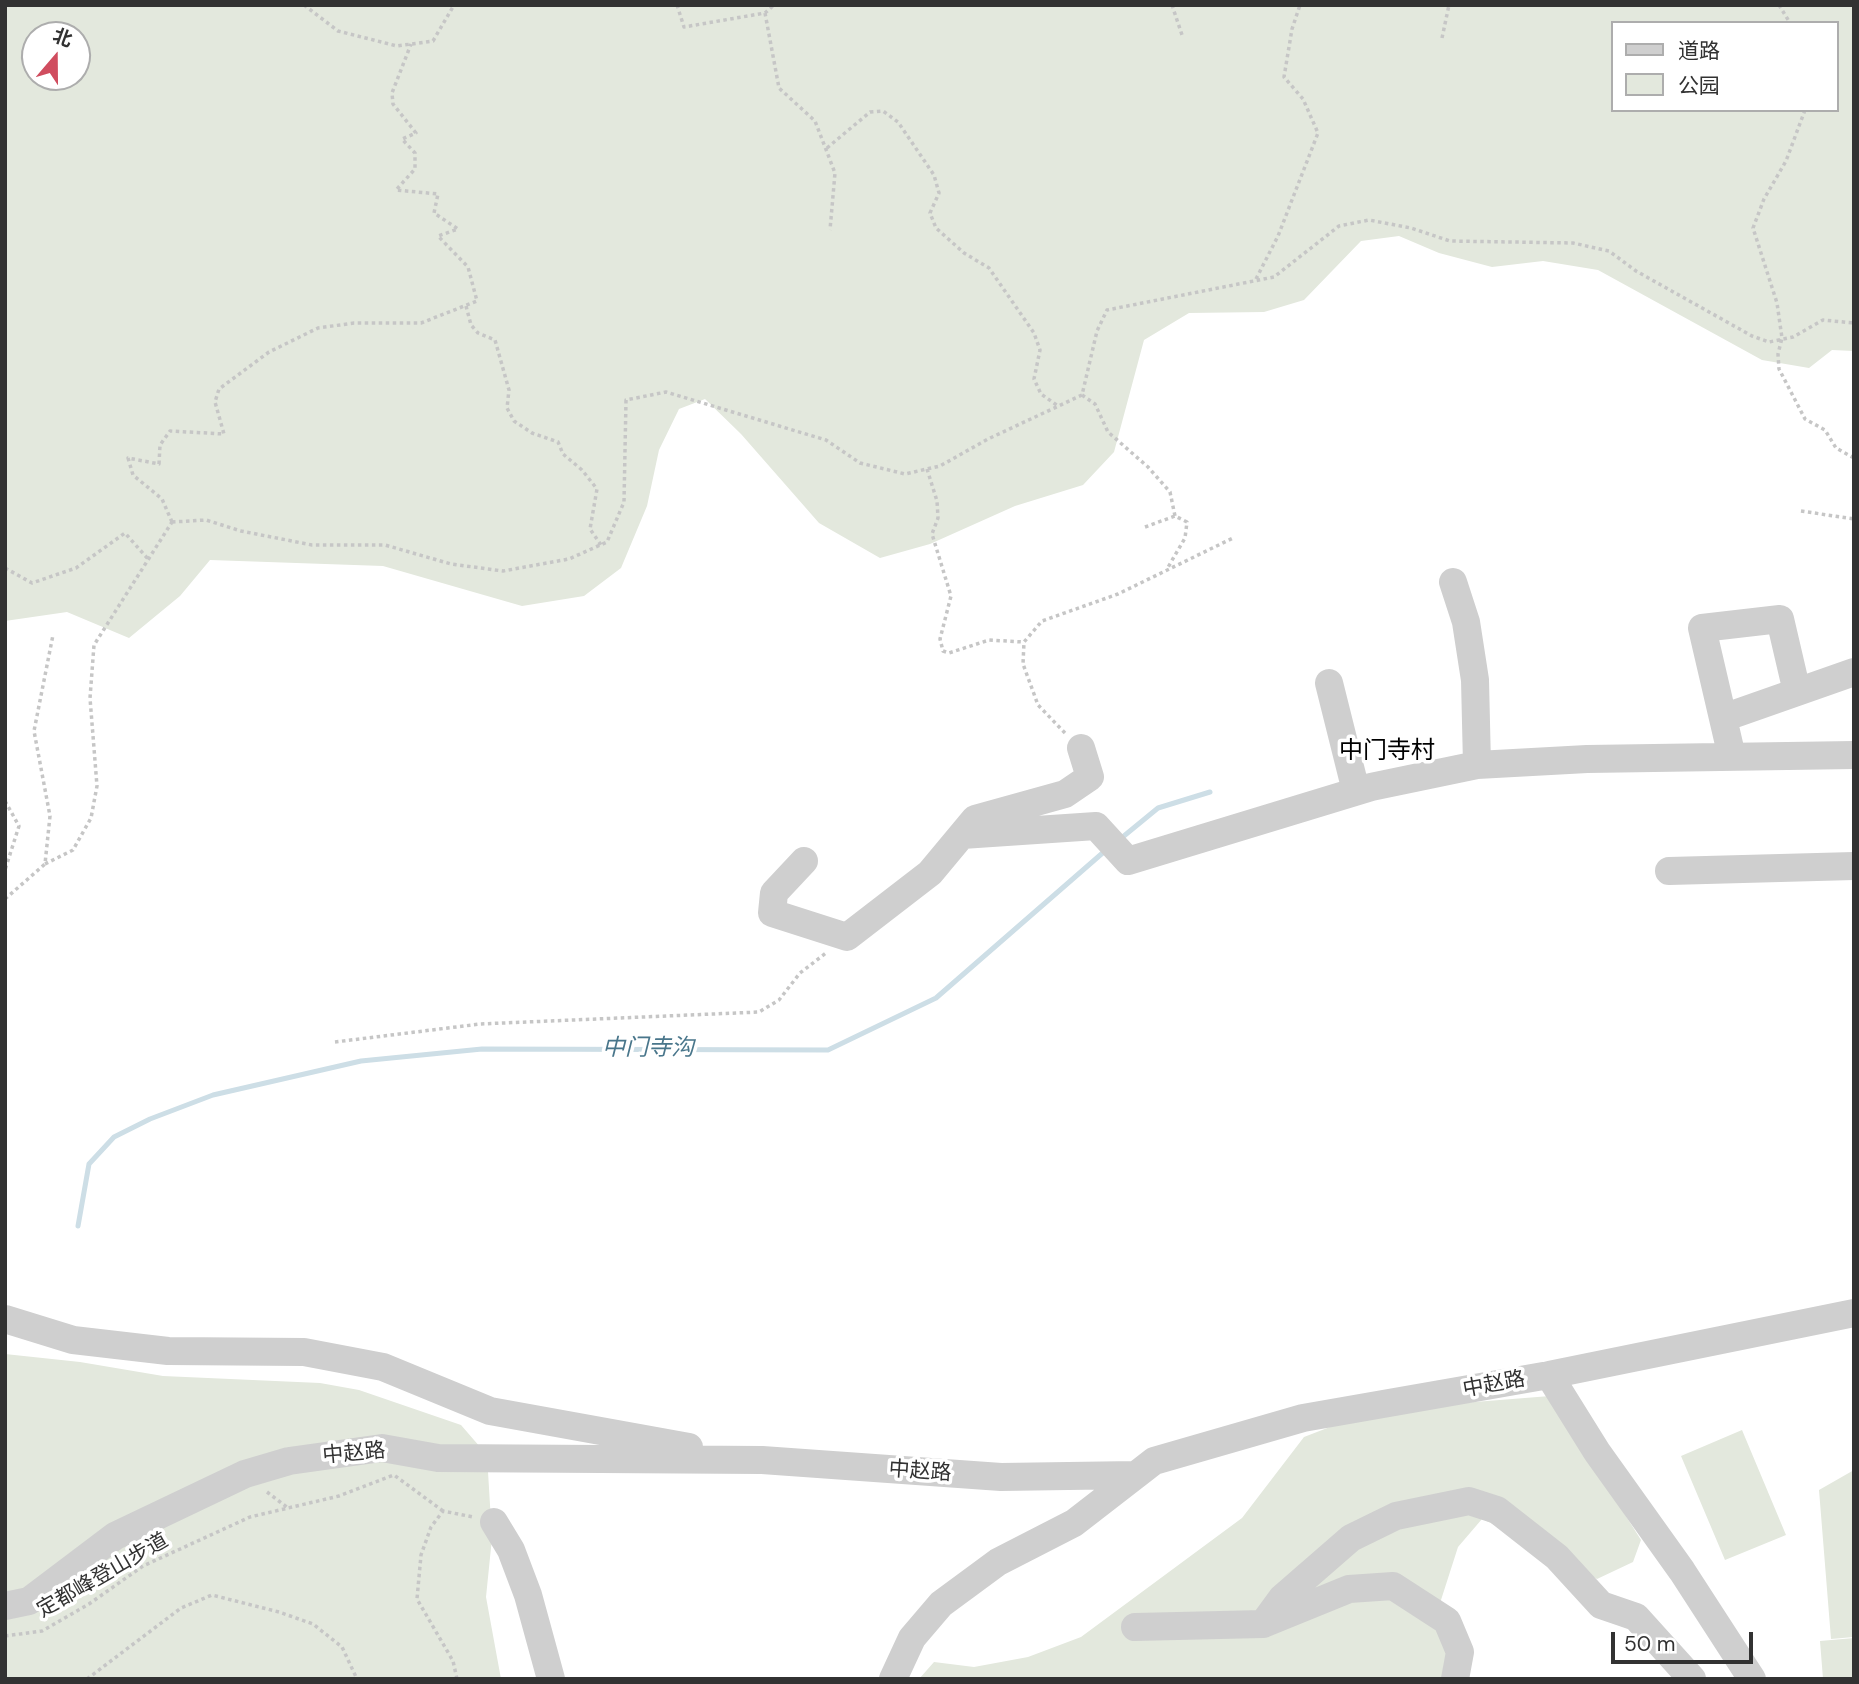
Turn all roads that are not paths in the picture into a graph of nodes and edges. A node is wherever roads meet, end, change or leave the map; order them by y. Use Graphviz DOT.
graph roads {
  1 [pos="1453,582"];
  2 [pos="1854,672"];
  3 [pos="1329,683"];
  4 [pos="1797,692"];
  5 [pos="1723,718"];
  6 [pos="1081,748"];
  7 [pos="1854,755"];
  8 [pos="1732,757"];
  9 [pos="1477,765"];
  10 [pos="1356,791"];
  11 [pos="962,835"];
  12 [pos="804,861"];
  13 [pos="1854,866"];
  14 [pos="1669,871"];
  15 [pos="1854,1313"];
  16 [pos="5,1319"];
  17 [pos="1549,1375"];
  18 [pos="762,1461"];
  19 [pos="1136,1475"];
  20 [pos="494,1522"];
  21 [pos="5,1606"];
  22 [pos="1263,1624"];
  23 [pos="1135,1627"];
  24 [pos="551,1679"];
  25 [pos="893,1679"];
  26 [pos="1455,1679"];
  27 [pos="1692,1679"];
  28 [pos="1752,1679"];
  1 -- 9 [label="street"];
  2 -- 4 [label="street"];
  3 -- 10 [label="street"];
  4 -- 5 [label="street"];
  4 -- 5 [label="street"];
  5 -- 8 [label="street"];
  6 -- 11 [label="street"];
  7 -- 8 [label="street"];
  8 -- 9 [label="street"];
  9 -- 10 [label="street"];
  10 -- 11 [label="street"];
  11 -- 12 [label="street"];
  13 -- 14 [label="street"];
  15 -- 17 [label="street, 中赵路"];
  16 -- 18 [label="street"];
  17 -- 19 [label="street, 中赵路"];
  17 -- 28 [label="street"];
  18 -- 19 [label="street, 中赵路"];
  18 -- 21 [label="street, 中赵路"];
  19 -- 25 [label="street"];
  20 -- 24 [label="street"];
  22 -- 23 [label="street"];
  22 -- 26 [label="street"];
  22 -- 27 [label="street"];
}
